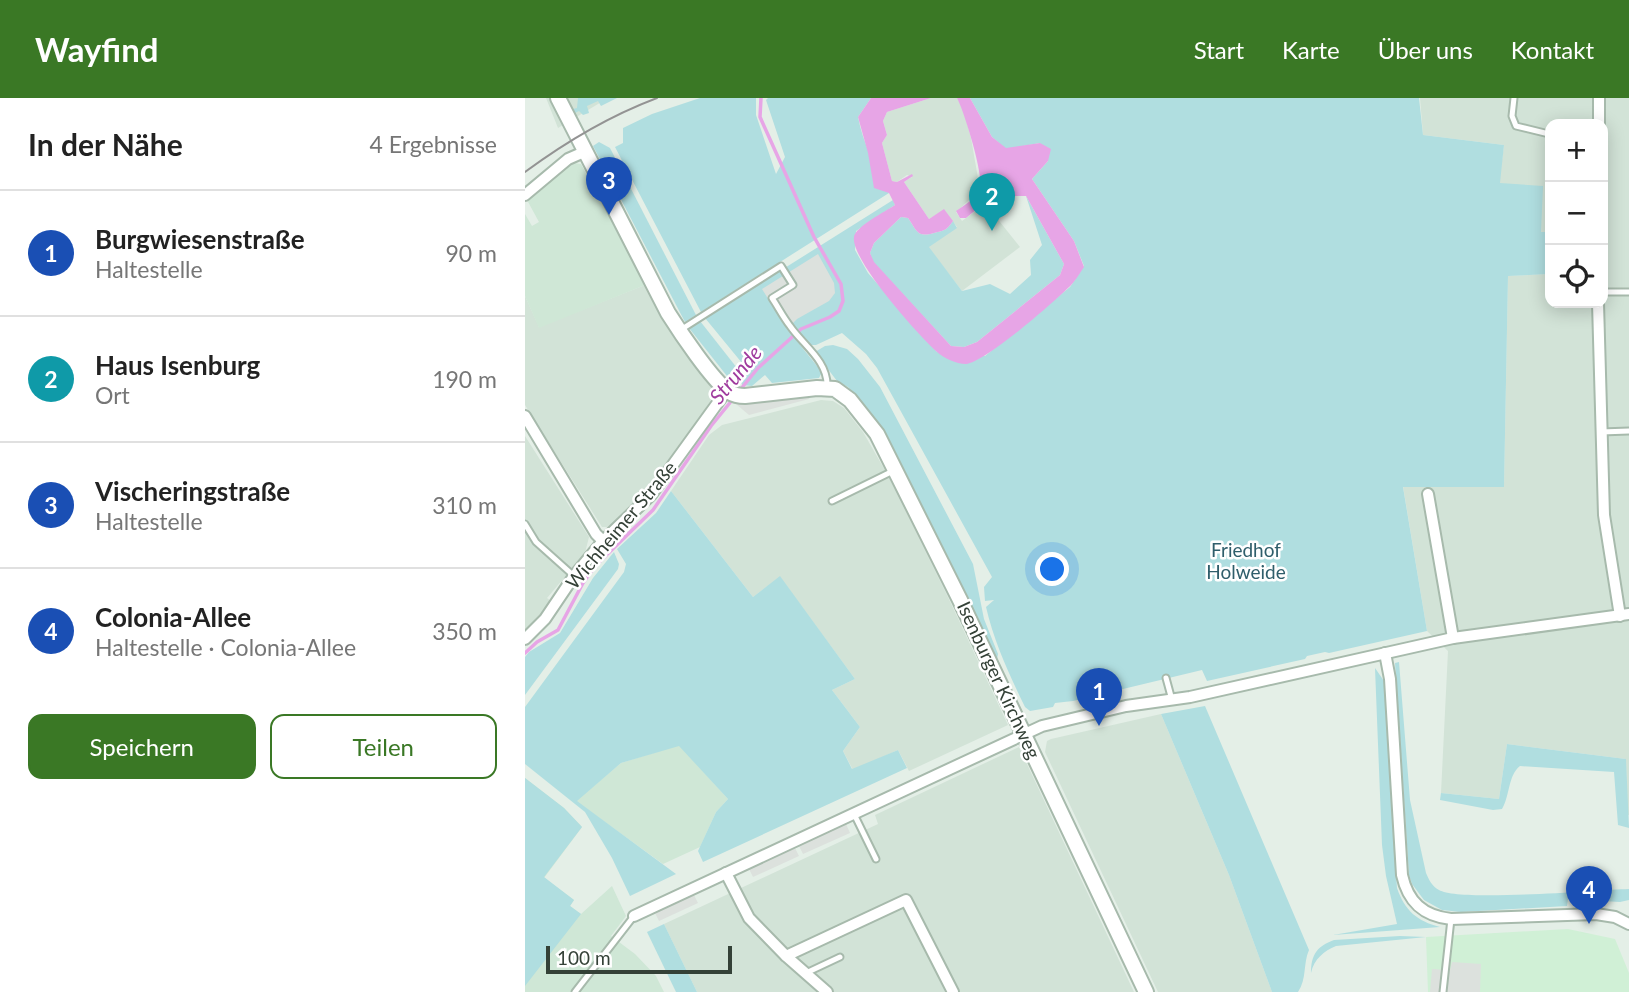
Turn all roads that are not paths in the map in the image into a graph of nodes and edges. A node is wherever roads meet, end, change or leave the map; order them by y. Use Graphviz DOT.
graph roads {
  1 [pos="558,98"];
  2 [pos="1514,98"];
  3 [pos="1599,98"];
  4 [pos="1598,119"];
  5 [pos="1545,133"];
  6 [pos="584,152"];
  7 [pos="525,195"];
  8 [pos="1608,292"];
  9 [pos="1629,292"];
  10 [pos="1598,308"];
  11 [pos="679,331"];
  12 [pos="827,388"];
  13 [pos="733,394"];
  14 [pos="525,416"];
  15 [pos="1629,431"];
  16 [pos="1601,432"];
  17 [pos="896,470"];
  18 [pos="1428,494"];
  19 [pos="832,500"];
  20 [pos="525,524"];
  21 [pos="603,541"];
  22 [pos="574,576"];
  23 [pos="1625,615"];
  24 [pos="1453,638"];
  25 [pos="525,639"];
  26 [pos="1385,653"];
  27 [pos="1166,678"];
  28 [pos="1172,700"];
  29 [pos="1024,734"];
  30 [pos="854,814"];
  31 [pos="876,859"];
  32 [pos="726,873"];
  33 [pos="634,916"];
  34 [pos="1451,919"];
  35 [pos="1629,924"];
  36 [pos="786,956"];
  37 [pos="840,957"];
  38 [pos="806,973"];
  39 [pos="575,992"];
  40 [pos="827,992"];
  41 [pos="953,992"];
  42 [pos="1146,992"];
  43 [pos="1443,992"];
  1 -- 6 [label="street"];
  2 -- 5 [label="lane"];
  3 -- 4 [label="street"];
  6 -- 7 [label="street"];
  6 -- 11 [label="street"];
  8 -- 9 [label="lane"];
  10 -- 16 [label="street"];
  11 -- 12 [label="lane"];
  11 -- 13 [label="street"];
  12 -- 13 [label="street"];
  12 -- 17 [label="street, Isenburger Kirchweg"];
  13 -- 21 [label="street, Wichheimer Straße"];
  14 -- 21 [label="street"];
  15 -- 16 [label="lane"];
  16 -- 23 [label="street"];
  17 -- 19 [label="lane"];
  17 -- 29 [label="street, Isenburger Kirchweg"];
  18 -- 24 [label="street"];
  20 -- 22 [label="lane"];
  21 -- 22 [label="street, Wichheimer Straße"];
  22 -- 25 [label="street, Wichheimer Straße"];
  23 -- 24 [label="street"];
  24 -- 26 [label="street"];
  26 -- 28 [label="street"];
  26 -- 34 [label="street"];
  27 -- 28 [label="lane"];
  28 -- 29 [label="street"];
  29 -- 30 [label="street"];
  29 -- 42 [label="street, Isenburger Kirchweg"];
  30 -- 31 [label="lane"];
  30 -- 32 [label="street"];
  32 -- 33 [label="street"];
  32 -- 36 [label="street"];
  33 -- 39 [label="lane"];
  34 -- 35 [label="street"];
  34 -- 43 [label="lane"];
  36 -- 38 [label="street"];
  36 -- 41 [label="street"];
  37 -- 38 [label="lane"];
  38 -- 40 [label="street"];
}
